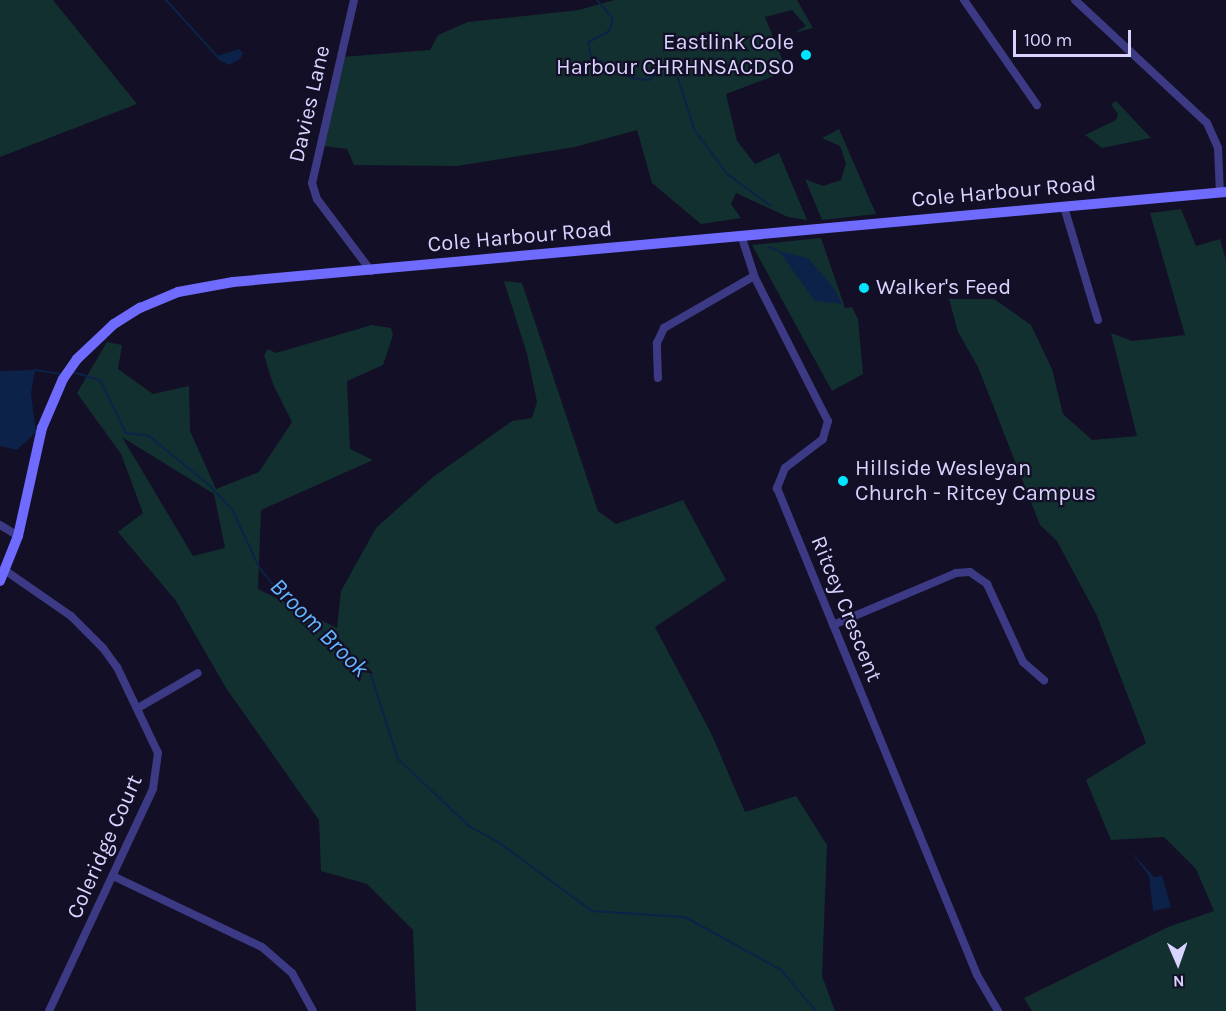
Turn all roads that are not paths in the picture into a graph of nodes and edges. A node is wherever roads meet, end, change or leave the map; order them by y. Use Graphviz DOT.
graph roads {
  1 [pos="354,0"];
  2 [pos="964,0"];
  3 [pos="1075,0"];
  4 [pos="1037,105"];
  5 [pos="1223,193"];
  6 [pos="1064,207"];
  7 [pos="742,238"];
  8 [pos="371,271"];
  9 [pos="754,276"];
  10 [pos="1098,321"];
  11 [pos="658,378"];
  12 [pos="0,525"];
  13 [pos="18,536"];
  14 [pos="6,571"];
  15 [pos="0,581"];
  16 [pos="833,625"];
  17 [pos="198,673"];
  18 [pos="1044,680"];
  19 [pos="138,708"];
  20 [pos="113,876"];
  21 [pos="49,1011"];
  22 [pos="313,1011"];
  23 [pos="998,1011"];
  1 -- 8 [label="street, Davies Lane"];
  2 -- 4 [label="street"];
  3 -- 5 [label="street"];
  5 -- 6 [label="main road, Cole Harbour Road"];
  6 -- 7 [label="main road, Cole Harbour Road"];
  6 -- 10 [label="street"];
  7 -- 8 [label="main road, Cole Harbour Road"];
  7 -- 9 [label="street, Ritcey Crescent"];
  8 -- 13 [label="main road, Cole Harbour Road"];
  9 -- 11 [label="street"];
  9 -- 16 [label="street, Ritcey Crescent"];
  12 -- 13 [label="street"];
  13 -- 14 [label="main road, Cole Harbour Road"];
  14 -- 15 [label="main road, Cole Harbour Road"];
  14 -- 19 [label="street, Coleridge Court"];
  16 -- 18 [label="street"];
  16 -- 23 [label="street, Ritcey Crescent"];
  17 -- 19 [label="street"];
  19 -- 20 [label="street, Coleridge Court"];
  20 -- 21 [label="street, Coleridge Court"];
  20 -- 22 [label="street"];
}
